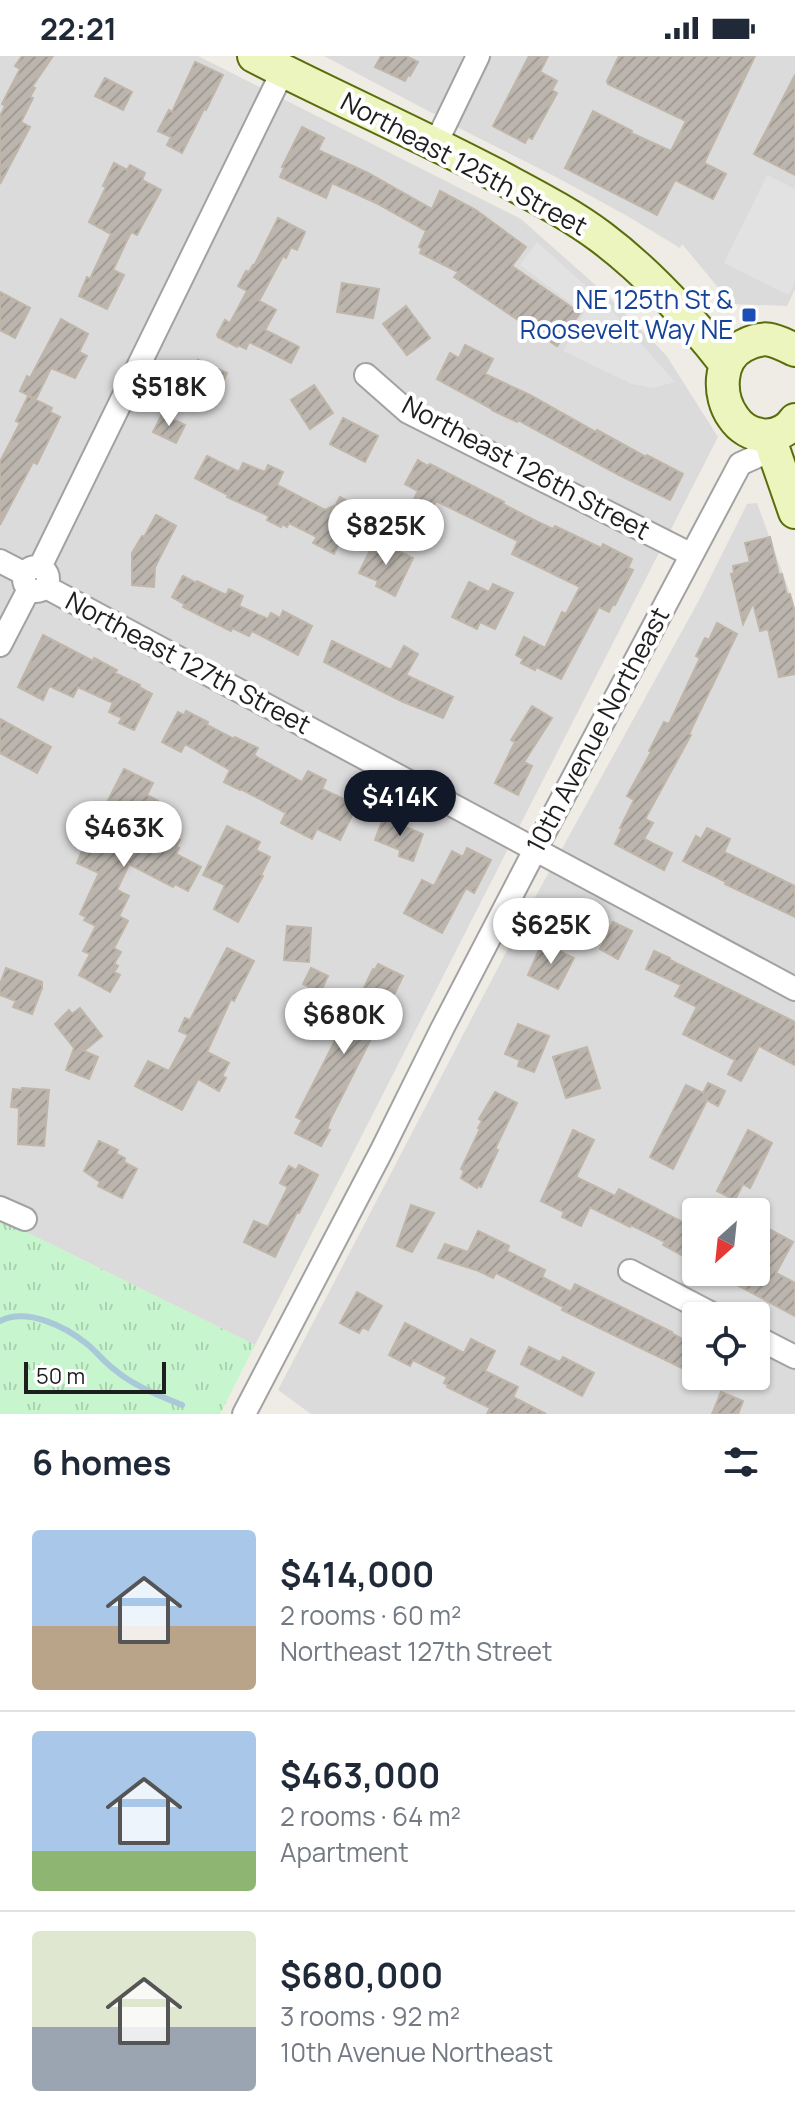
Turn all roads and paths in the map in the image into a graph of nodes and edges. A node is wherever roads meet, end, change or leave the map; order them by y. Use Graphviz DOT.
graph roads {
  1 [pos="254,56"];
  2 [pos="478,56"];
  3 [pos="285,71"];
  4 [pos="436,143"];
  5 [pos="795,350"];
  6 [pos="725,363"];
  7 [pos="366,375"];
  8 [pos="779,435"];
  9 [pos="795,512"];
  10 [pos="690,554"];
  11 [pos="0,561"];
  12 [pos="35,579"];
  13 [pos="0,645"];
  14 [pos="535,850"];
  15 [pos="795,989"];
  16 [pos="0,1208"];
  17 [pos="25,1219"];
  18 [pos="630,1271"];
  19 [pos="689,1302"];
  20 [pos="770,1344"];
  21 [pos="795,1357"];
  22 [pos="244,1414"];
  1 -- 3 [label="main road, Northeast 125th Street"];
  2 -- 4 [label="street"];
  3 -- 4 [label="main road, Northeast 125th Street"];
  3 -- 12 [label="street"];
  4 -- 6 [label="main road, Northeast 125th Street"];
  5 -- 6 [label="main road"];
  6 -- 8 [label="main road"];
  7 -- 10 [label="street, Northeast 126th Street"];
  8 -- 9 [label="main road"];
  8 -- 10 [label="street, 10th Avenue Northeast"];
  10 -- 14 [label="street, 10th Avenue Northeast"];
  11 -- 12 [label="street, Northeast 127th Street"];
  12 -- 13 [label="street"];
  12 -- 14 [label="street, Northeast 127th Street"];
  14 -- 15 [label="street, Northeast 127th Street"];
  14 -- 22 [label="street, 10th Avenue Northeast"];
  16 -- 17 [label="street"];
  18 -- 19 [label="street"];
  20 -- 21 [label="street"];
}
